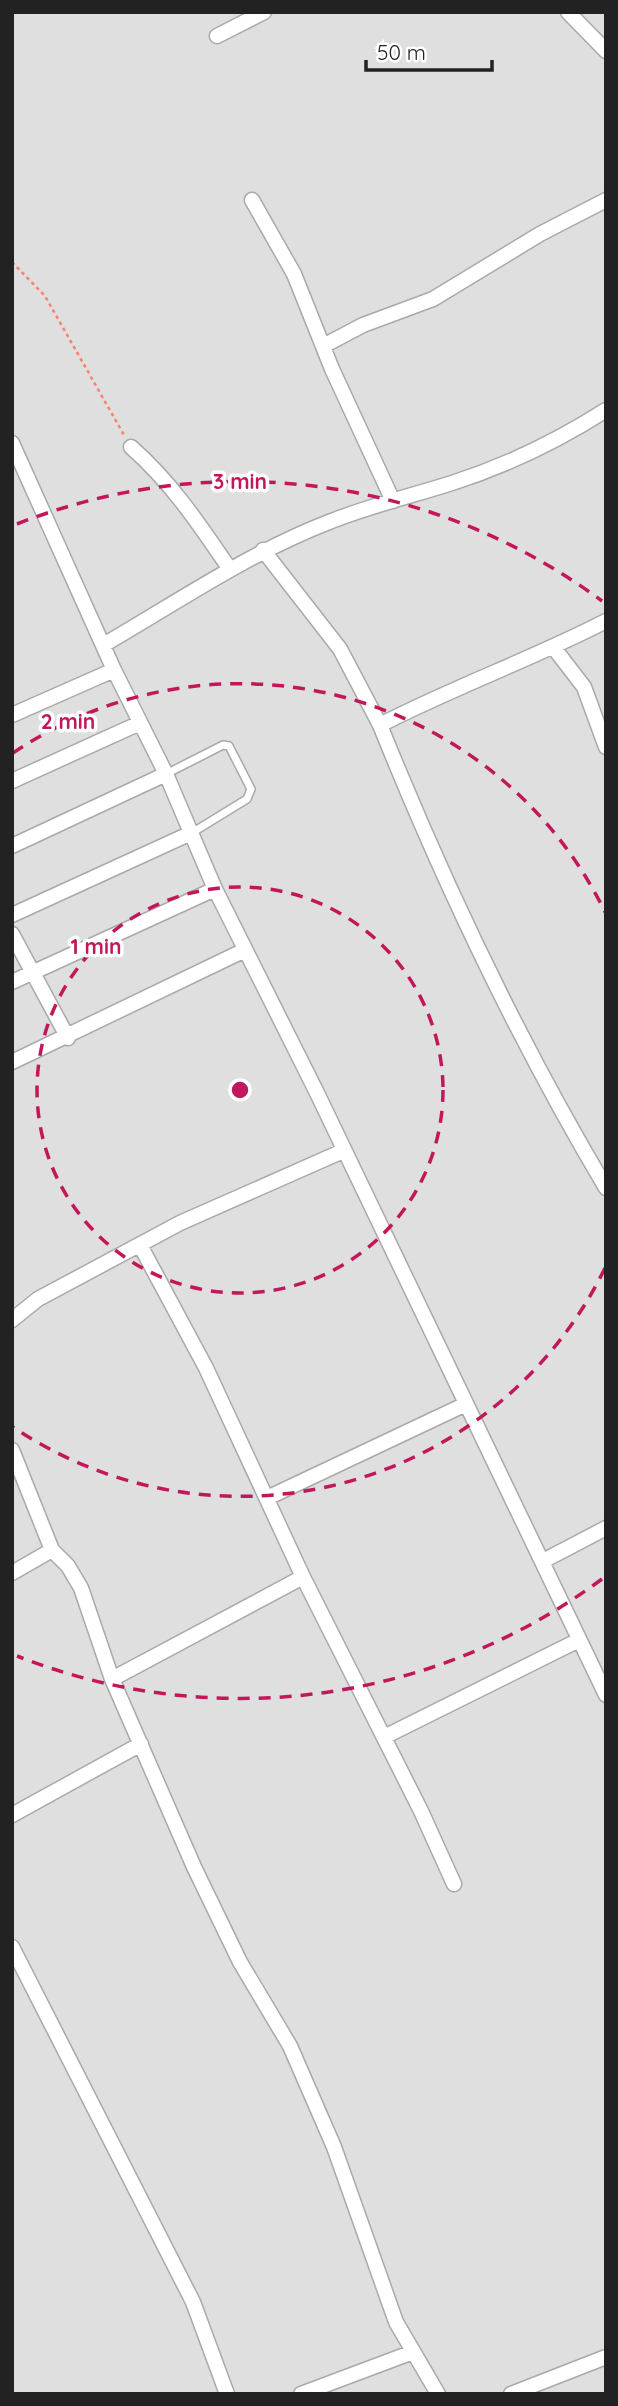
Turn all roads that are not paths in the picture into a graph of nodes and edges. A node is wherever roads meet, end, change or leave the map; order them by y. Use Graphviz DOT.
graph roads {
  1 [pos="264,12"];
  2 [pos="568,12"];
  3 [pos="216,36"];
  4 [pos="606,51"];
  5 [pos="252,200"];
  6 [pos="606,200"];
  7 [pos="325,345"];
  8 [pos="606,410"];
  9 [pos="12,443"];
  10 [pos="131,447"];
  11 [pos="393,500"];
  12 [pos="263,550"];
  13 [pos="229,568"];
  14 [pos="606,621"];
  15 [pos="105,644"];
  16 [pos="554,648"];
  17 [pos="114,670"];
  18 [pos="12,715"];
  19 [pos="140,723"];
  20 [pos="380,725"];
  21 [pos="606,747"];
  22 [pos="166,774"];
  23 [pos="12,781"];
  24 [pos="190,834"];
  25 [pos="12,846"];
  26 [pos="215,889"];
  27 [pos="12,915"];
  28 [pos="12,934"];
  29 [pos="245,950"];
  30 [pos="32,972"];
  31 [pos="12,982"];
  32 [pos="68,1038"];
  33 [pos="12,1062"];
  34 [pos="343,1150"];
  35 [pos="600,1167"];
  36 [pos="606,1188"];
  37 [pos="140,1245"];
  38 [pos="12,1320"];
  39 [pos="466,1404"];
  40 [pos="12,1450"];
  41 [pos="267,1498"];
  42 [pos="606,1528"];
  43 [pos="52,1550"];
  44 [pos="543,1561"];
  45 [pos="12,1573"];
  46 [pos="303,1577"];
  47 [pos="579,1640"];
  48 [pos="112,1679"];
  49 [pos="606,1695"];
  50 [pos="384,1737"];
  51 [pos="141,1744"];
  52 [pos="12,1815"];
  53 [pos="454,1884"];
  54 [pos="12,1947"];
  55 [pos="413,2352"];
  56 [pos="606,2357"];
  57 [pos="543,2388"];
  58 [pos="227,2394"];
  59 [pos="301,2394"];
  60 [pos="438,2394"];
  61 [pos="511,2394"];
  1 -- 3 [label="street"];
  2 -- 4 [label="street"];
  5 -- 7 [label="street"];
  6 -- 7 [label="street"];
  7 -- 11 [label="street"];
  8 -- 11 [label="street"];
  9 -- 15 [label="street"];
  10 -- 13 [label="street"];
  11 -- 12 [label="street"];
  12 -- 13 [label="street"];
  12 -- 20 [label="street"];
  13 -- 15 [label="street"];
  14 -- 16 [label="street"];
  15 -- 17 [label="street"];
  16 -- 20 [label="street"];
  16 -- 21 [label="street"];
  17 -- 18 [label="street"];
  17 -- 19 [label="street"];
  19 -- 22 [label="street"];
  19 -- 23 [label="street"];
  20 -- 35 [label="street"];
  22 -- 24 [label="street"];
  22 -- 24 [label="lane"];
  22 -- 25 [label="street"];
  24 -- 26 [label="street"];
  24 -- 27 [label="street"];
  26 -- 29 [label="street"];
  26 -- 30 [label="street"];
  28 -- 30 [label="street"];
  29 -- 32 [label="street"];
  29 -- 34 [label="street"];
  30 -- 31 [label="street"];
  30 -- 32 [label="street"];
  32 -- 33 [label="street"];
  34 -- 37 [label="street"];
  34 -- 39 [label="street"];
  35 -- 36 [label="street"];
  37 -- 38 [label="street"];
  37 -- 41 [label="street"];
  39 -- 41 [label="street"];
  39 -- 44 [label="street"];
  40 -- 43 [label="street"];
  41 -- 46 [label="street"];
  42 -- 44 [label="street"];
  43 -- 45 [label="street"];
  43 -- 48 [label="street"];
  44 -- 47 [label="street"];
  46 -- 48 [label="street"];
  46 -- 50 [label="street"];
  47 -- 49 [label="street"];
  47 -- 50 [label="street"];
  48 -- 51 [label="street"];
  50 -- 53 [label="street"];
  51 -- 52 [label="street"];
  51 -- 55 [label="street"];
  54 -- 58 [label="street"];
  55 -- 59 [label="street"];
  55 -- 60 [label="street"];
  56 -- 57 [label="street"];
  57 -- 61 [label="street"];
}
